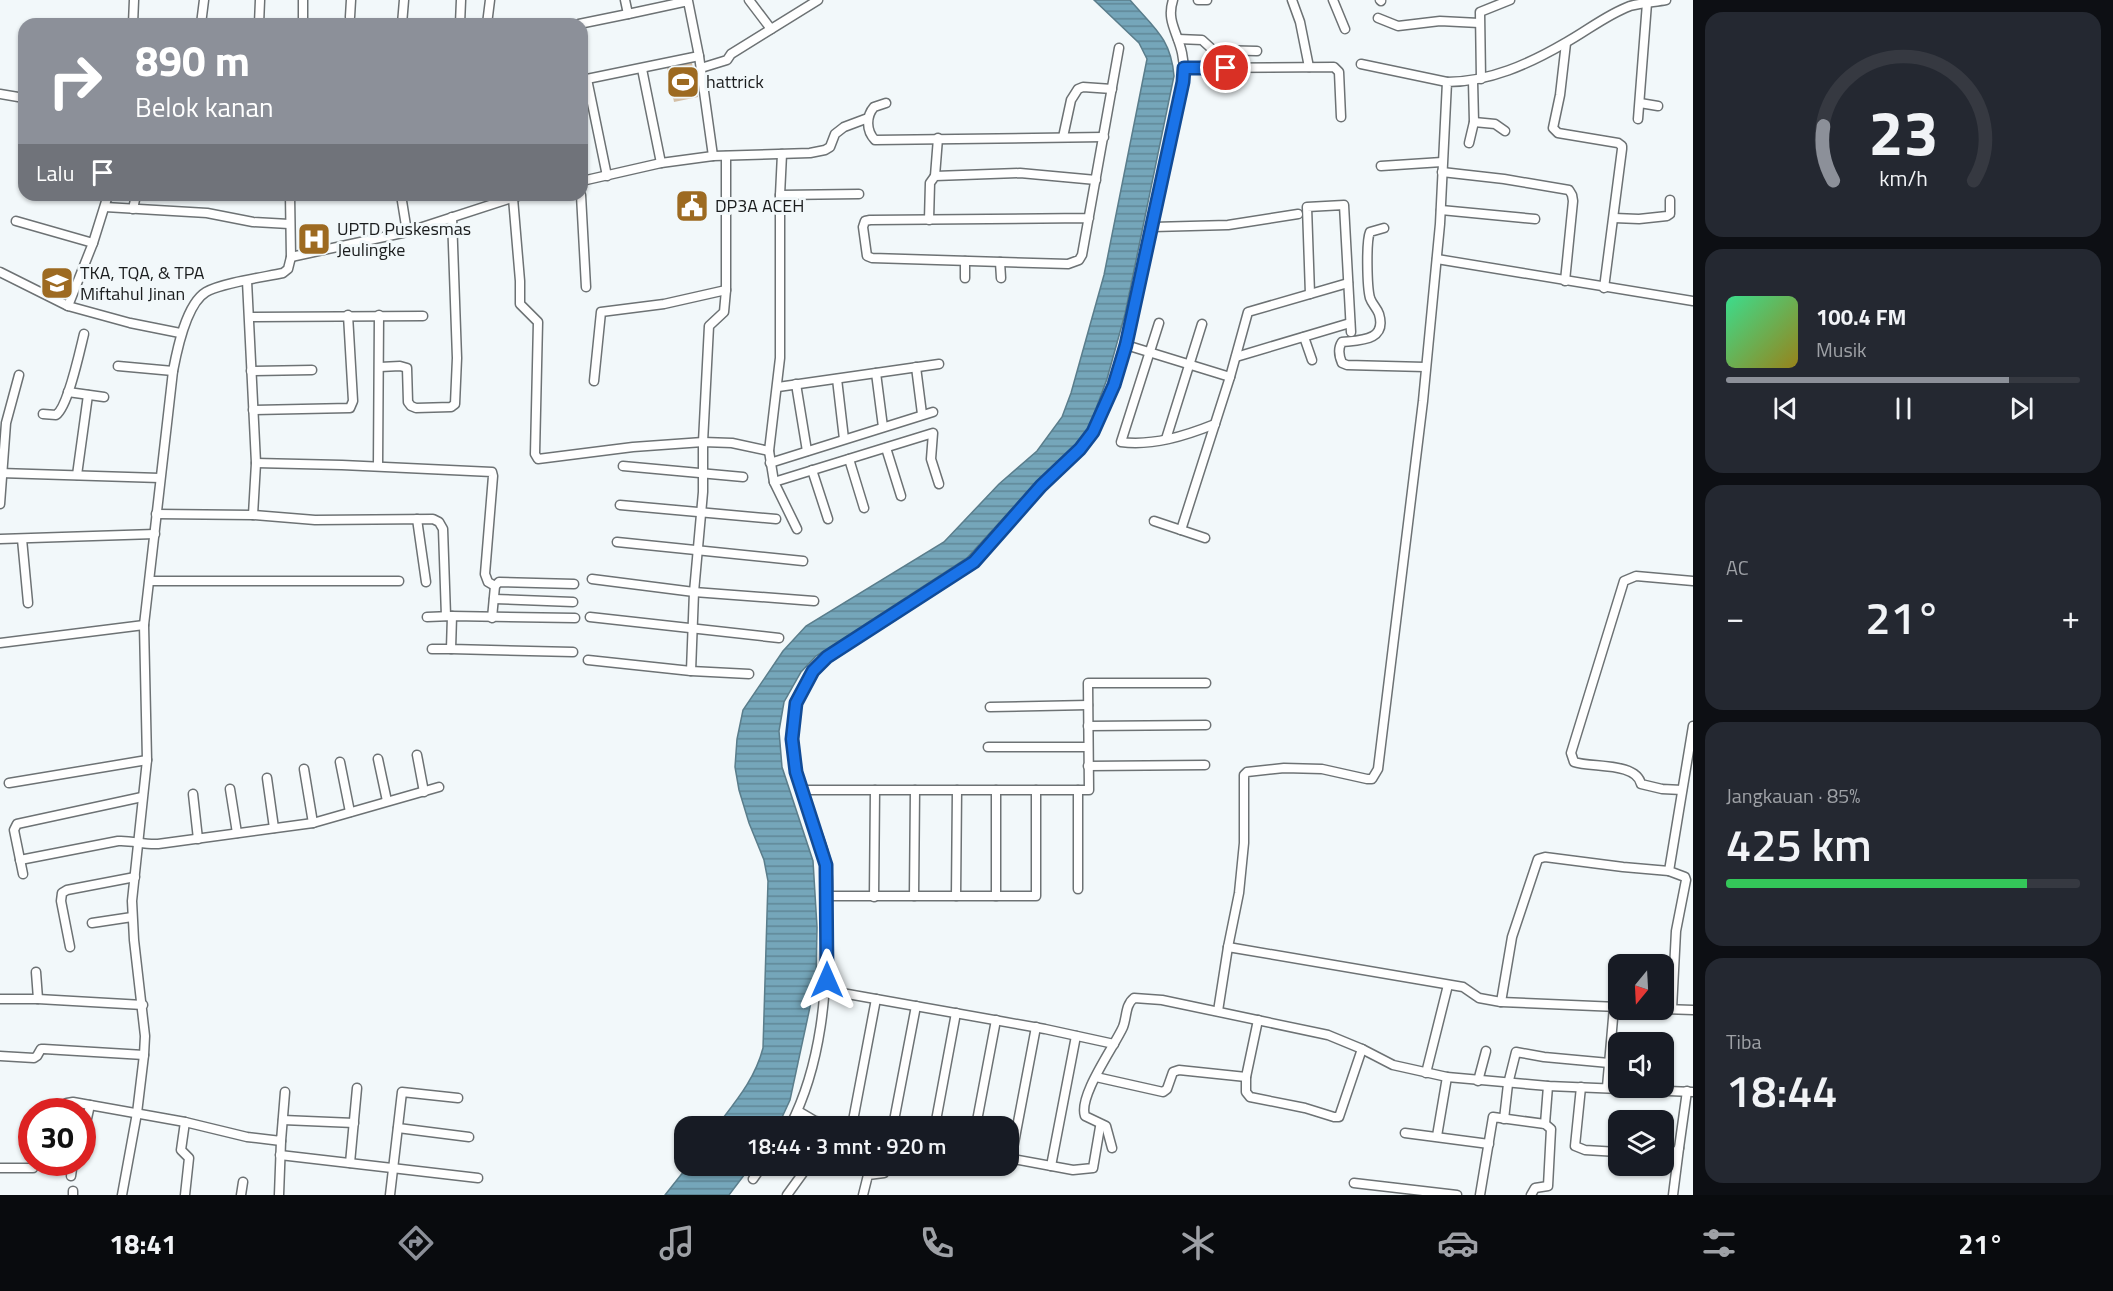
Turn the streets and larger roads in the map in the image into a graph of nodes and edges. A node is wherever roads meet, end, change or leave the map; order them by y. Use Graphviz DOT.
graph roads {
  1 [pos="134,0"];
  2 [pos="204,0"];
  3 [pos="260,0"];
  4 [pos="303,0"];
  5 [pos="351,0"];
  6 [pos="404,0"];
  7 [pos="461,0"];
  8 [pos="490,0"];
  9 [pos="625,0"];
  10 [pos="749,0"];
  11 [pos="818,0"];
  12 [pos="1173,0"];
  13 [pos="1198,0"];
  14 [pos="1207,0"];
  15 [pos="1292,0"];
  16 [pos="1333,0"];
  17 [pos="1510,0"];
  18 [pos="1666,0"];
  19 [pos="688,1"];
  20 [pos="1632,3"];
  21 [pos="1647,3"];
  22 [pos="628,14"];
  23 [pos="350,17"];
  24 [pos="133,18"];
  25 [pos="202,18"];
  26 [pos="259,18"];
  27 [pos="303,18"];
  28 [pos="402,18"];
  29 [pos="460,18"];
  30 [pos="488,18"];
  31 [pos="1378,18"];
  32 [pos="588,22"];
  33 [pos="1479,23"];
  34 [pos="771,29"];
  35 [pos="1345,29"];
  36 [pos="1178,39"];
  37 [pos="1566,43"];
  38 [pos="1119,48"];
  39 [pos="1257,51"];
  40 [pos="699,56"];
  41 [pos="1361,64"];
  42 [pos="1309,67"];
  43 [pos="701,68"];
  44 [pos="1184,68"];
  45 [pos="642,69"];
  46 [pos="588,79"];
  47 [pos="1477,80"];
  48 [pos="1447,82"];
  49 [pos="1112,89"];
  50 [pos="588,93"];
  51 [pos="0,94"];
  52 [pos="18,97"];
  53 [pos="1640,103"];
  54 [pos="886,104"];
  55 [pos="1658,106"];
  56 [pos="1341,117"];
  57 [pos="868,118"];
  58 [pos="1638,119"];
  59 [pos="1474,122"];
  60 [pos="1505,131"];
  61 [pos="1063,137"];
  62 [pos="1104,137"];
  63 [pos="938,138"];
  64 [pos="1470,143"];
  65 [pos="782,154"];
  66 [pos="713,156"];
  67 [pos="726,156"];
  68 [pos="1442,162"];
  69 [pos="662,163"];
  70 [pos="1381,166"];
  71 [pos="1442,172"];
  72 [pos="607,176"];
  73 [pos="935,176"];
  74 [pos="588,180"];
  75 [pos="1096,180"];
  76 [pos="859,194"];
  77 [pos="780,195"];
  78 [pos="1670,200"];
  79 [pos="106,201"];
  80 [pos="135,201"];
  81 [pos="291,201"];
  82 [pos="402,201"];
  83 [pos="502,201"];
  84 [pos="517,201"];
  85 [pos="581,201"];
  86 [pos="105,207"];
  87 [pos="133,209"];
  88 [pos="1441,210"];
  89 [pos="1298,214"];
  90 [pos="452,217"];
  91 [pos="1089,218"];
  92 [pos="1614,218"];
  93 [pos="1535,219"];
  94 [pos="929,220"];
  95 [pos="16,221"];
  96 [pos="289,224"];
  97 [pos="1153,227"];
  98 [pos="1384,228"];
  99 [pos="407,232"];
  100 [pos="93,243"];
  101 [pos="291,257"];
  102 [pos="1437,259"];
  103 [pos="965,261"];
  104 [pos="1000,262"];
  105 [pos="0,272"];
  106 [pos="965,278"];
  107 [pos="1001,278"];
  108 [pos="247,281"];
  109 [pos="1565,281"];
  110 [pos="1347,283"];
  111 [pos="586,287"];
  112 [pos="1604,288"];
  113 [pos="726,290"];
  114 [pos="1310,294"];
  115 [pos="1693,301"];
  116 [pos="68,306"];
  117 [pos="348,315"];
  118 [pos="379,315"];
  119 [pos="423,316"];
  120 [pos="250,317"];
  121 [pos="1159,323"];
  122 [pos="1202,324"];
  123 [pos="180,333"];
  124 [pos="84,334"];
  125 [pos="1304,337"];
  126 [pos="1126,345"];
  127 [pos="1149,352"];
  128 [pos="1236,357"];
  129 [pos="1312,360"];
  130 [pos="939,364"];
  131 [pos="1189,365"];
  132 [pos="118,366"];
  133 [pos="380,367"];
  134 [pos="916,367"];
  135 [pos="1425,367"];
  136 [pos="312,370"];
  137 [pos="173,371"];
  138 [pos="251,371"];
  139 [pos="876,373"];
  140 [pos="19,375"];
  141 [pos="1230,377"];
  142 [pos="837,379"];
  143 [pos="594,381"];
  144 [pos="796,384"];
  145 [pos="778,387"];
  146 [pos="68,392"];
  147 [pos="88,395"];
  148 [pos="104,397"];
  149 [pos="253,410"];
  150 [pos="933,412"];
  151 [pos="43,414"];
  152 [pos="922,414"];
  153 [pos="3,423"];
  154 [pos="1215,424"];
  155 [pos="883,427"];
  156 [pos="844,439"];
  157 [pos="1166,439"];
  158 [pos="703,442"];
  159 [pos="886,448"];
  160 [pos="769,451"];
  161 [pos="807,451"];
  162 [pos="849,459"];
  163 [pos="256,463"];
  164 [pos="770,463"];
  165 [pos="378,466"];
  166 [pos="623,466"];
  167 [pos="812,470"];
  168 [pos="1,473"];
  169 [pos="703,474"];
  170 [pos="77,475"];
  171 [pos="743,477"];
  172 [pos="160,478"];
  173 [pos="774,482"];
  174 [pos="939,484"];
  175 [pos="901,496"];
  176 [pos="0,504"];
  177 [pos="620,505"];
  178 [pos="864,508"];
  179 [pos="701,513"];
  180 [pos="156,514"];
  181 [pos="253,515"];
  182 [pos="417,519"];
  183 [pos="776,519"];
  184 [pos="828,519"];
  185 [pos="1154,521"];
  186 [pos="797,530"];
  187 [pos="1181,530"];
  188 [pos="155,534"];
  189 [pos="1205,538"];
  190 [pos="0,539"];
  191 [pos="22,539"];
  192 [pos="616,542"];
  193 [pos="698,552"];
  194 [pos="803,561"];
  195 [pos="592,579"];
  196 [pos="399,580"];
  197 [pos="150,581"];
  198 [pos="1693,581"];
  199 [pos="426,582"];
  200 [pos="574,584"];
  201 [pos="495,586"];
  202 [pos="694,592"];
  203 [pos="494,599"];
  204 [pos="813,601"];
  205 [pos="573,602"];
  206 [pos="28,603"];
  207 [pos="449,616"];
  208 [pos="427,617"];
  209 [pos="590,617"];
  210 [pos="492,618"];
  211 [pos="575,618"];
  212 [pos="144,625"];
  213 [pos="692,630"];
  214 [pos="779,638"];
  215 [pos="0,643"];
  216 [pos="432,649"];
  217 [pos="451,649"];
  218 [pos="573,652"];
  219 [pos="588,660"];
  220 [pos="691,671"];
  221 [pos="749,674"];
  222 [pos="1206,683"];
  223 [pos="1088,705"];
  224 [pos="990,707"];
  225 [pos="1206,725"];
  226 [pos="1088,726"];
  227 [pos="1693,726"];
  228 [pos="988,747"];
  229 [pos="1088,747"];
  230 [pos="417,755"];
  231 [pos="378,759"];
  232 [pos="147,760"];
  233 [pos="340,762"];
  234 [pos="1205,765"];
  235 [pos="1088,766"];
  236 [pos="304,769"];
  237 [pos="267,778"];
  238 [pos="9,783"];
  239 [pos="439,787"];
  240 [pos="230,789"];
  241 [pos="875,789"];
  242 [pos="801,790"];
  243 [pos="915,790"];
  244 [pos="957,790"];
  245 [pos="996,790"];
  246 [pos="1036,790"];
  247 [pos="1078,790"];
  248 [pos="1682,790"];
  249 [pos="424,792"];
  250 [pos="193,794"];
  251 [pos="142,797"];
  252 [pos="387,801"];
  253 [pos="350,812"];
  254 [pos="313,823"];
  255 [pos="274,828"];
  256 [pos="237,833"];
  257 [pos="198,839"];
  258 [pos="138,842"];
  259 [pos="20,860"];
  260 [pos="1669,871"];
  261 [pos="23,874"];
  262 [pos="135,877"];
  263 [pos="1078,890"];
  264 [pos="827,896"];
  265 [pos="914,896"];
  266 [pos="956,896"];
  267 [pos="996,896"];
  268 [pos="874,897"];
  269 [pos="132,917"];
  270 [pos="92,923"];
  271 [pos="70,947"];
  272 [pos="1228,947"];
  273 [pos="1674,954"];
  274 [pos="36,972"];
  275 [pos="1448,985"];
  276 [pos="825,990"];
  277 [pos="0,999"];
  278 [pos="38,999"];
  279 [pos="876,999"];
  280 [pos="1501,1002"];
  281 [pos="143,1005"];
  282 [pos="916,1006"];
  283 [pos="1608,1007"];
  284 [pos="1674,1009"];
  285 [pos="1693,1010"];
  286 [pos="1218,1011"];
  287 [pos="956,1013"];
  288 [pos="996,1020"];
  289 [pos="1258,1020"];
  290 [pos="1036,1027"];
  291 [pos="1076,1036"];
  292 [pos="1114,1044"];
  293 [pos="1362,1049"];
  294 [pos="1486,1051"];
  295 [pos="144,1055"];
  296 [pos="0,1056"];
  297 [pos="1608,1063"];
  298 [pos="1426,1073"];
  299 [pos="1096,1077"];
  300 [pos="1246,1077"];
  301 [pos="1447,1077"];
  302 [pos="1478,1081"];
  303 [pos="1508,1084"];
  304 [pos="1548,1086"];
  305 [pos="1581,1086"];
  306 [pos="1607,1087"];
  307 [pos="357,1088"];
  308 [pos="285,1092"];
  309 [pos="1690,1092"];
  310 [pos="458,1098"];
  311 [pos="96,1105"];
  312 [pos="798,1112"];
  313 [pos="137,1113"];
  314 [pos="796,1116"];
  315 [pos="806,1116"];
  316 [pos="854,1116"];
  317 [pos="895,1116"];
  318 [pos="937,1116"];
  319 [pos="978,1116"];
  320 [pos="1018,1116"];
  321 [pos="1504,1119"];
  322 [pos="283,1120"];
  323 [pos="185,1122"];
  324 [pos="354,1123"];
  325 [pos="1545,1124"];
  326 [pos="1100,1127"];
  327 [pos="398,1128"];
  328 [pos="1405,1133"];
  329 [pos="1437,1136"];
  330 [pos="469,1137"];
  331 [pos="281,1141"];
  332 [pos="1489,1144"];
  333 [pos="1112,1148"];
  334 [pos="1679,1148"];
  335 [pos="1608,1151"];
  336 [pos="1674,1154"];
  337 [pos="280,1155"];
  338 [pos="1019,1160"];
  339 [pos="350,1163"];
  340 [pos="1051,1166"];
  341 [pos="0,1168"];
  342 [pos="18,1168"];
  343 [pos="393,1168"];
  344 [pos="755,1176"];
  345 [pos="801,1176"];
  346 [pos="868,1176"];
  347 [pos="478,1178"];
  348 [pos="753,1179"];
  349 [pos="243,1182"];
  350 [pos="1354,1183"];
  351 [pos="122,1195"];
  352 [pos="185,1195"];
  353 [pos="241,1195"];
  354 [pos="279,1195"];
  355 [pos="390,1195"];
  356 [pos="787,1195"];
  357 [pos="863,1195"];
  358 [pos="1457,1195"];
  359 [pos="1480,1195"];
  360 [pos="1531,1195"];
  361 [pos="1673,1195"];
  1 -- 24 [label="street"];
  2 -- 25 [label="street"];
  3 -- 26 [label="street"];
  4 -- 27 [label="street"];
  5 -- 23 [label="street"];
  6 -- 28 [label="street"];
  7 -- 29 [label="street"];
  8 -- 30 [label="street"];
  9 -- 22 [label="street"];
  10 -- 34 [label="street"];
  11 -- 34 [label="street"];
  12 -- 36 [label="street"];
  13 -- 14 [label="street"];
  15 -- 42 [label="street"];
  16 -- 35 [label="street"];
  17 -- 33 [label="street"];
  18 -- 21 [label="street"];
  19 -- 22 [label="street"];
  19 -- 40 [label="street"];
  20 -- 21 [label="street"];
  20 -- 37 [label="street"];
  21 -- 53 [label="street"];
  22 -- 32 [label="street"];
  31 -- 33 [label="street"];
  33 -- 47 [label="street"];
  34 -- 43 [label="street"];
  36 -- 39 [label="street"];
  36 -- 44 [label="street"];
  37 -- 47 [label="street"];
  37 -- 92 [label="street"];
  38 -- 49 [label="street"];
  40 -- 43 [label="street"];
  40 -- 45 [label="street"];
  41 -- 48 [label="street"];
  42 -- 44 [label="street"];
  42 -- 56 [label="street"];
  43 -- 66 [label="street"];
  44 -- 97 [label="street"];
  45 -- 46 [label="street"];
  45 -- 69 [label="street"];
  47 -- 48 [label="street"];
  47 -- 59 [label="street"];
  48 -- 68 [label="street"];
  49 -- 61 [label="street"];
  49 -- 62 [label="street"];
  50 -- 72 [label="street"];
  51 -- 52 [label="street"];
  53 -- 55 [label="street"];
  53 -- 58 [label="street"];
  54 -- 57 [label="street"];
  57 -- 63 [label="street"];
  57 -- 65 [label="street"];
  59 -- 60 [label="street"];
  59 -- 64 [label="street"];
  61 -- 62 [label="street"];
  61 -- 63 [label="street"];
  62 -- 75 [label="street"];
  63 -- 73 [label="street"];
  65 -- 67 [label="street"];
  65 -- 77 [label="street"];
  66 -- 67 [label="street"];
  66 -- 69 [label="street"];
  67 -- 113 [label="street"];
  68 -- 70 [label="street"];
  68 -- 71 [label="street"];
  69 -- 72 [label="street"];
  71 -- 88 [label="street"];
  71 -- 109 [label="street"];
  72 -- 74 [label="street"];
  73 -- 75 [label="street"];
  73 -- 94 [label="street"];
  75 -- 91 [label="street"];
  76 -- 77 [label="street"];
  77 -- 145 [label="street"];
  78 -- 92 [label="street"];
  79 -- 86 [label="street"];
  80 -- 87 [label="street"];
  81 -- 96 [label="street"];
  82 -- 99 [label="street"];
  83 -- 90 [label="street"];
  84 -- 158 [label="street"];
  85 -- 111 [label="street"];
  86 -- 87 [label="street"];
  86 -- 100 [label="street"];
  87 -- 96 [label="street"];
  88 -- 93 [label="street"];
  88 -- 102 [label="street"];
  89 -- 97 [label="street"];
  90 -- 99 [label="street"];
  90 -- 133 [label="street"];
  91 -- 94 [label="street"];
  91 -- 104 [label="street"];
  92 -- 112 [label="street"];
  94 -- 103 [label="street"];
  95 -- 100 [label="street"];
  96 -- 101 [label="street"];
  97 -- 126 [label="street"];
  98 -- 135 [label="street"];
  99 -- 101 [label="street"];
  100 -- 116 [label="street"];
  101 -- 108 [label="street"];
  102 -- 109 [label="street"];
  102 -- 135 [label="street"];
  103 -- 104 [label="street"];
  103 -- 106 [label="street"];
  104 -- 107 [label="street"];
  105 -- 116 [label="street"];
  108 -- 120 [label="street"];
  108 -- 123 [label="street"];
  109 -- 112 [label="street"];
  110 -- 114 [label="street"];
  110 -- 114 [label="street"];
  110 -- 125 [label="street"];
  112 -- 115 [label="street"];
  113 -- 143 [label="street"];
  113 -- 158 [label="street"];
  114 -- 128 [label="street"];
  116 -- 123 [label="street"];
  117 -- 118 [label="street"];
  117 -- 120 [label="street"];
  117 -- 149 [label="street"];
  118 -- 119 [label="street"];
  118 -- 133 [label="street"];
  120 -- 138 [label="street"];
  121 -- 127 [label="street"];
  122 -- 131 [label="street"];
  123 -- 137 [label="street"];
  124 -- 146 [label="street"];
  125 -- 128 [label="street"];
  125 -- 129 [label="street"];
  126 -- 127 [label="street"];
  126 -- 242 [label="street"];
  127 -- 131 [label="street"];
  127 -- 157 [label="street"];
  128 -- 141 [label="street"];
  130 -- 134 [label="street"];
  131 -- 141 [label="street"];
  131 -- 157 [label="street"];
  132 -- 137 [label="street"];
  133 -- 165 [label="street"];
  134 -- 139 [label="street"];
  134 -- 152 [label="street"];
  135 -- 272 [label="street"];
  136 -- 138 [label="street"];
  137 -- 172 [label="street"];
  138 -- 149 [label="street"];
  139 -- 142 [label="street"];
  139 -- 155 [label="street"];
  140 -- 153 [label="street"];
  141 -- 154 [label="street"];
  142 -- 144 [label="street"];
  142 -- 156 [label="street"];
  144 -- 145 [label="street"];
  144 -- 161 [label="street"];
  145 -- 160 [label="street"];
  146 -- 147 [label="street"];
  146 -- 151 [label="street"];
  147 -- 148 [label="street"];
  147 -- 170 [label="street"];
  149 -- 163 [label="street"];
  150 -- 152 [label="street"];
  152 -- 155 [label="street"];
  153 -- 168 [label="street"];
  154 -- 157 [label="street"];
  154 -- 187 [label="street"];
  155 -- 156 [label="street"];
  156 -- 161 [label="street"];
  158 -- 160 [label="street"];
  158 -- 169 [label="street"];
  159 -- 162 [label="street"];
  159 -- 174 [label="street"];
  159 -- 175 [label="street"];
  160 -- 164 [label="street"];
  161 -- 164 [label="street"];
  162 -- 167 [label="street"];
  162 -- 178 [label="street"];
  163 -- 165 [label="street"];
  163 -- 181 [label="street"];
  164 -- 173 [label="street"];
  165 -- 201 [label="street"];
  166 -- 169 [label="street"];
  167 -- 173 [label="street"];
  167 -- 184 [label="street"];
  168 -- 170 [label="street"];
  168 -- 176 [label="street"];
  169 -- 171 [label="street"];
  169 -- 179 [label="street"];
  170 -- 172 [label="street"];
  172 -- 180 [label="street"];
  173 -- 186 [label="street"];
  177 -- 179 [label="street"];
  179 -- 183 [label="street"];
  179 -- 193 [label="street"];
  180 -- 181 [label="street"];
  180 -- 188 [label="street"];
  181 -- 182 [label="street"];
  182 -- 199 [label="street"];
  182 -- 207 [label="street"];
  185 -- 187 [label="street"];
  187 -- 189 [label="street"];
  188 -- 191 [label="street"];
  188 -- 197 [label="street"];
  190 -- 191 [label="street"];
  191 -- 206 [label="street"];
  192 -- 193 [label="street"];
  193 -- 194 [label="street"];
  193 -- 202 [label="street"];
  195 -- 202 [label="street"];
  196 -- 197 [label="street"];
  197 -- 212 [label="street"];
  198 -- 248 [label="street"];
  200 -- 201 [label="street"];
  201 -- 203 [label="street"];
  202 -- 204 [label="street"];
  202 -- 213 [label="street"];
  203 -- 205 [label="street"];
  203 -- 210 [label="street"];
  207 -- 208 [label="street"];
  207 -- 210 [label="street"];
  207 -- 217 [label="street"];
  209 -- 213 [label="street"];
  210 -- 211 [label="street"];
  212 -- 215 [label="street"];
  212 -- 232 [label="street"];
  213 -- 214 [label="street"];
  213 -- 220 [label="street"];
  216 -- 217 [label="street"];
  217 -- 218 [label="street"];
  219 -- 220 [label="street"];
  220 -- 221 [label="street"];
  222 -- 223 [label="street"];
  223 -- 224 [label="street"];
  223 -- 226 [label="street"];
  225 -- 226 [label="street"];
  226 -- 229 [label="street"];
  227 -- 248 [label="street"];
  228 -- 229 [label="street"];
  229 -- 235 [label="street"];
  230 -- 249 [label="street"];
  231 -- 252 [label="street"];
  232 -- 238 [label="street"];
  232 -- 251 [label="street"];
  233 -- 253 [label="street"];
  234 -- 235 [label="street"];
  235 -- 247 [label="street"];
  236 -- 254 [label="street"];
  237 -- 255 [label="street"];
  239 -- 249 [label="street"];
  240 -- 256 [label="street"];
  241 -- 242 [label="street"];
  241 -- 243 [label="street"];
  241 -- 268 [label="street"];
  242 -- 264 [label="street"];
  243 -- 244 [label="street"];
  243 -- 265 [label="street"];
  244 -- 245 [label="street"];
  244 -- 266 [label="street"];
  245 -- 246 [label="street"];
  245 -- 267 [label="street"];
  246 -- 247 [label="street"];
  246 -- 267 [label="street"];
  247 -- 263 [label="street"];
  248 -- 260 [label="street"];
  249 -- 252 [label="street"];
  250 -- 257 [label="street"];
  251 -- 258 [label="street"];
  251 -- 259 [label="street"];
  252 -- 253 [label="street"];
  253 -- 254 [label="street"];
  254 -- 255 [label="street"];
  255 -- 256 [label="street"];
  256 -- 257 [label="street"];
  257 -- 258 [label="street"];
  258 -- 259 [label="street"];
  258 -- 262 [label="street"];
  259 -- 261 [label="street"];
  260 -- 273 [label="street"];
  260 -- 280 [label="street"];
  262 -- 269 [label="street"];
  262 -- 271 [label="street"];
  264 -- 268 [label="street"];
  264 -- 276 [label="street"];
  265 -- 266 [label="street"];
  265 -- 268 [label="street"];
  266 -- 267 [label="street"];
  269 -- 270 [label="street"];
  269 -- 281 [label="street"];
  272 -- 275 [label="street"];
  272 -- 286 [label="street"];
  274 -- 278 [label="street"];
  275 -- 280 [label="street"];
  275 -- 298 [label="street"];
  276 -- 279 [label="street"];
  276 -- 312 [label="street"];
  277 -- 278 [label="street"];
  278 -- 281 [label="street"];
  279 -- 282 [label="street"];
  279 -- 316 [label="street"];
  280 -- 283 [label="street"];
  281 -- 295 [label="street"];
  282 -- 287 [label="street"];
  282 -- 317 [label="street"];
  284 -- 285 [label="street"];
  286 -- 289 [label="street"];
  286 -- 292 [label="street"];
  287 -- 288 [label="street"];
  287 -- 318 [label="street"];
  288 -- 290 [label="street"];
  288 -- 319 [label="street"];
  289 -- 293 [label="street"];
  289 -- 300 [label="street"];
  290 -- 291 [label="street"];
  290 -- 320 [label="street"];
  291 -- 292 [label="street"];
  291 -- 340 [label="street"];
  292 -- 299 [label="street"];
  293 -- 298 [label="street"];
  293 -- 300 [label="street"];
  294 -- 302 [label="street"];
  295 -- 296 [label="street"];
  295 -- 313 [label="street"];
  297 -- 303 [label="street"];
  297 -- 306 [label="street"];
  298 -- 301 [label="street"];
  299 -- 300 [label="street"];
  299 -- 333 [label="street"];
  301 -- 302 [label="street"];
  301 -- 329 [label="street"];
  302 -- 303 [label="street"];
  303 -- 304 [label="street"];
  303 -- 321 [label="street"];
  304 -- 305 [label="street"];
  304 -- 325 [label="street"];
  305 -- 306 [label="street"];
  305 -- 335 [label="street"];
  306 -- 309 [label="street"];
  307 -- 324 [label="street"];
  308 -- 322 [label="street"];
  309 -- 334 [label="street"];
  310 -- 327 [label="street"];
  311 -- 313 [label="street"];
  312 -- 314 [label="street"];
  312 -- 315 [label="street"];
  313 -- 323 [label="street"];
  313 -- 351 [label="street"];
  321 -- 325 [label="street"];
  321 -- 332 [label="street"];
  322 -- 324 [label="street"];
  322 -- 331 [label="street"];
  323 -- 331 [label="street"];
  323 -- 352 [label="street"];
  324 -- 339 [label="street"];
  325 -- 360 [label="street"];
  326 -- 340 [label="street"];
  327 -- 330 [label="street"];
  327 -- 343 [label="street"];
  328 -- 329 [label="street"];
  329 -- 332 [label="street"];
  331 -- 337 [label="street"];
  332 -- 359 [label="street"];
  334 -- 336 [label="street"];
  334 -- 361 [label="street"];
  337 -- 339 [label="street"];
  337 -- 354 [label="street"];
  338 -- 340 [label="street"];
  339 -- 343 [label="street"];
  341 -- 342 [label="street"];
  343 -- 347 [label="street"];
  343 -- 355 [label="street"];
  344 -- 348 [label="street"];
  345 -- 356 [label="street"];
  346 -- 357 [label="street"];
  349 -- 353 [label="street"];
  350 -- 358 [label="street"];
}
